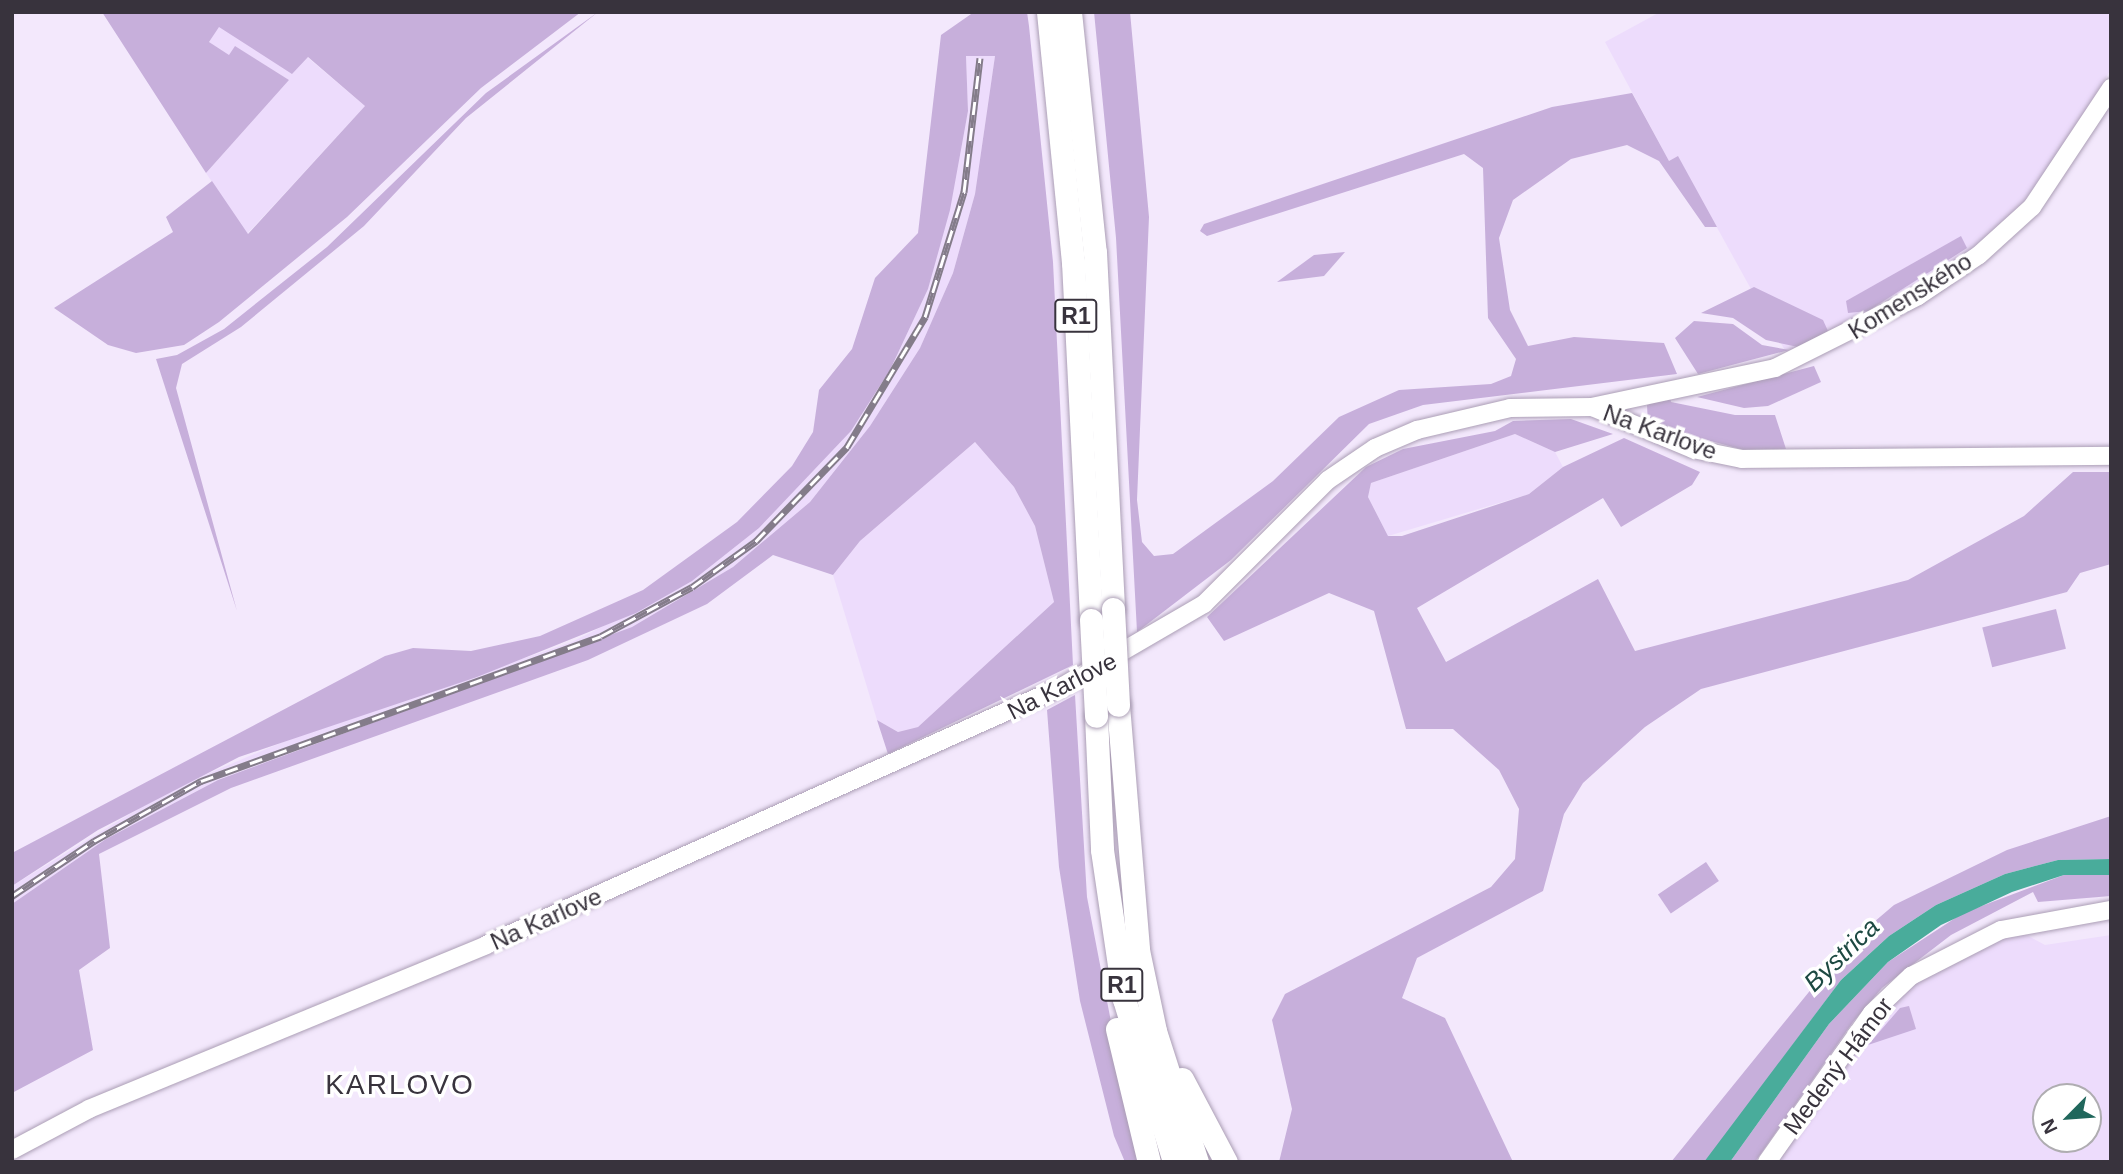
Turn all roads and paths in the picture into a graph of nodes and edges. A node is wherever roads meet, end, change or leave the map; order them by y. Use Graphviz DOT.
graph roads {
  1 [pos="1048,12"];
  2 [pos="1070,12"];
  3 [pos="2111,88"];
  4 [pos="1637,397"];
  5 [pos="1592,407"];
  6 [pos="1629,424"];
  7 [pos="2111,456"];
  8 [pos="1102,850"];
  9 [pos="2111,910"];
  10 [pos="1138,950"];
  11 [pos="12,1150"];
  12 [pos="1149,1162"];
  13 [pos="1174,1162"];
  14 [pos="1196,1162"];
  15 [pos="1226,1162"];
  16 [pos="1767,1162"];
  1 -- 8 [label="highway, R1, bridge"];
  2 -- 10 [label="highway, R1, bridge"];
  3 -- 4 [label="street, Komenského"];
  4 -- 5 [label="street, Komenského"];
  4 -- 6 [label="street"];
  5 -- 6 [label="street, Na Karlove"];
  5 -- 11 [label="street, Na Karlove"];
  6 -- 7 [label="street, Na Karlove"];
  8 -- 12 [label="highway"];
  8 -- 13 [label="highway, R1"];
  9 -- 16 [label="street, Medený Hámor"];
  10 -- 14 [label="highway, R1"];
  10 -- 15 [label="highway"];
}
